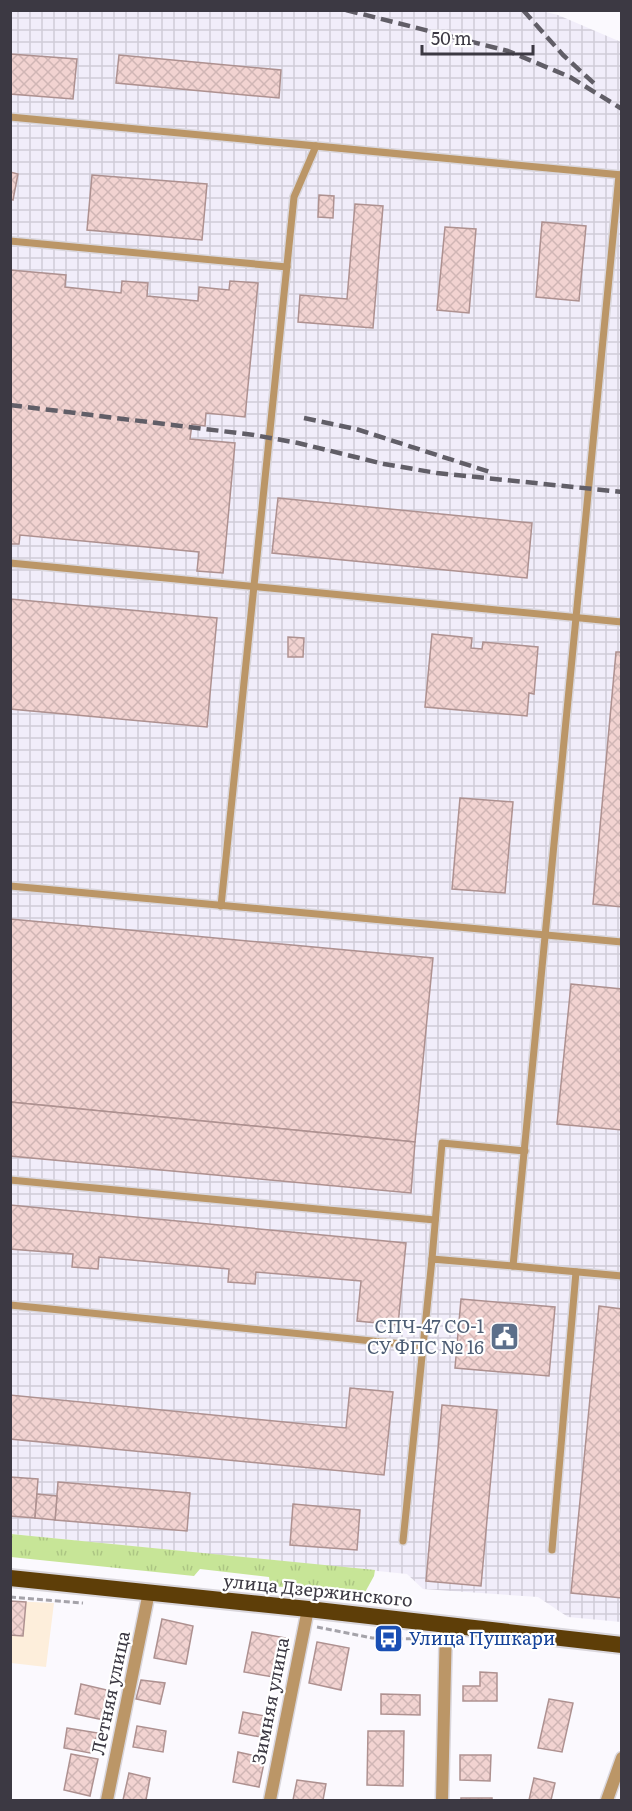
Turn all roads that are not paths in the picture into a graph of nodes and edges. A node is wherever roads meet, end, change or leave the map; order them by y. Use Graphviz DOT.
graph roads {
  1 [pos="10,117"];
  2 [pos="316,146"];
  3 [pos="620,175"];
  4 [pos="10,241"];
  5 [pos="287,267"];
  6 [pos="10,563"];
  7 [pos="254,587"];
  8 [pos="576,618"];
  9 [pos="621,622"];
  10 [pos="10,886"];
  11 [pos="221,906"];
  12 [pos="545,935"];
  13 [pos="621,942"];
  14 [pos="525,1151"];
  15 [pos="10,1180"];
  16 [pos="435,1220"];
  17 [pos="432,1259"];
  18 [pos="513,1266"];
  19 [pos="576,1272"];
  20 [pos="621,1276"];
  21 [pos="10,1305"];
  22 [pos="423,1346"];
  23 [pos="403,1541"];
  24 [pos="552,1550"];
  25 [pos="10,1578"];
  26 [pos="149,1592"];
  27 [pos="308,1609"];
  28 [pos="446,1624"];
  29 [pos="621,1645"];
  30 [pos="621,1758"];
  31 [pos="106,1800"];
  32 [pos="270,1800"];
  33 [pos="442,1800"];
  34 [pos="607,1800"];
  1 -- 2 [label="lane"];
  2 -- 3 [label="lane"];
  2 -- 5 [label="lane"];
  3 -- 8 [label="lane"];
  4 -- 5 [label="lane"];
  5 -- 7 [label="lane"];
  6 -- 7 [label="lane"];
  7 -- 8 [label="lane"];
  7 -- 11 [label="lane"];
  8 -- 9 [label="lane"];
  8 -- 12 [label="lane"];
  10 -- 11 [label="lane"];
  11 -- 12 [label="lane"];
  12 -- 13 [label="lane"];
  12 -- 14 [label="lane"];
  14 -- 16 [label="lane"];
  14 -- 18 [label="lane"];
  15 -- 16 [label="lane"];
  16 -- 17 [label="lane"];
  17 -- 18 [label="lane"];
  17 -- 22 [label="lane"];
  18 -- 19 [label="lane"];
  19 -- 20 [label="lane"];
  19 -- 24 [label="lane"];
  21 -- 22 [label="lane"];
  22 -- 23 [label="lane"];
  25 -- 26 [label="highway, улица Дзержинского"];
  26 -- 27 [label="highway, улица Дзержинского"];
  26 -- 31 [label="street, Летняя улица"];
  27 -- 28 [label="highway, улица Дзержинского"];
  27 -- 32 [label="street, Зимняя улица"];
  28 -- 29 [label="highway, улица Дзержинского"];
  28 -- 33 [label="street"];
  30 -- 34 [label="street"];
}
